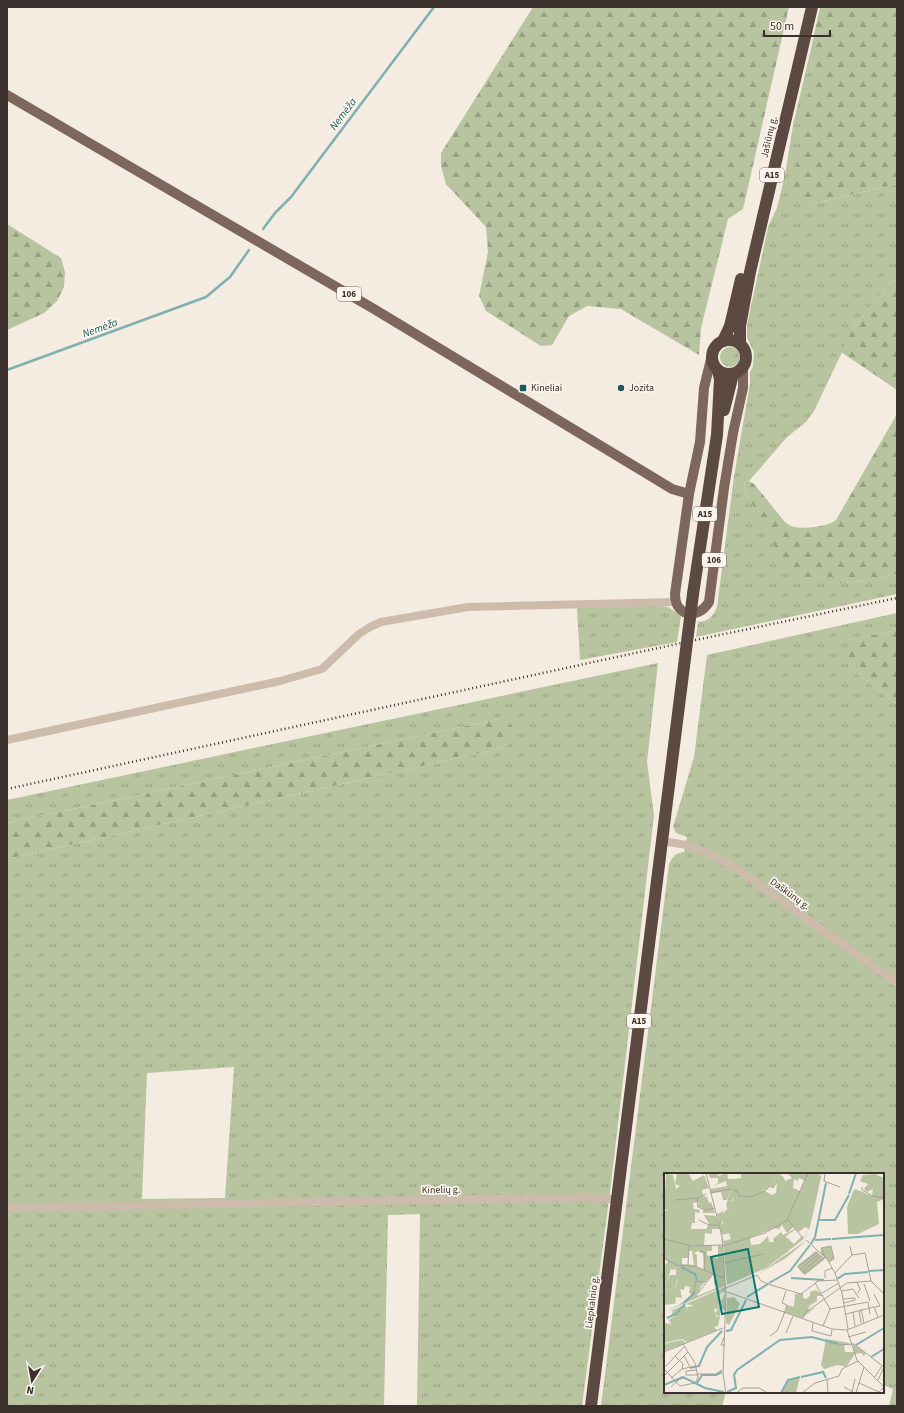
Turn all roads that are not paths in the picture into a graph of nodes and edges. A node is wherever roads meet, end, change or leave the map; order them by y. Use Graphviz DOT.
graph roads {
  1 [pos="805,7"];
  2 [pos="812,7"];
  3 [pos="7,95"];
  4 [pos="723,341"];
  5 [pos="740,343"];
  6 [pos="712,355"];
  7 [pos="718,371"];
  8 [pos="738,371"];
  9 [pos="717,435"];
  10 [pos="689,494"];
  11 [pos="675,602"];
  12 [pos="7,740"];
  13 [pos="662,841"];
  14 [pos="897,983"];
  15 [pos="617,1200"];
  16 [pos="7,1208"];
  17 [pos="591,1406"];
  1 -- 4 [label="highway, Jašiūnų g. / A15"];
  2 -- 5 [label="highway, Jašiūnų g. / A15"];
  3 -- 10 [label="main road, 106"];
  4 -- 5 [label="highway"];
  4 -- 6 [label="highway, Jašiūnų g. / A15"];
  5 -- 8 [label="highway, Jašiūnų g. / A15"];
  6 -- 7 [label="highway, A15"];
  6 -- 10 [label="main road"];
  7 -- 8 [label="highway"];
  7 -- 9 [label="highway, A15"];
  8 -- 9 [label="highway, Jašiūnų g. / A15"];
  8 -- 11 [label="main road, 106"];
  9 -- 13 [label="highway, A15, bridge"];
  10 -- 11 [label="main road"];
  11 -- 12 [label="street"];
  13 -- 14 [label="street, Daškūnų g."];
  13 -- 15 [label="highway, A15"];
  15 -- 16 [label="street, Kinelių g."];
  15 -- 17 [label="highway, Liepkalnio g. / A15"];
}
